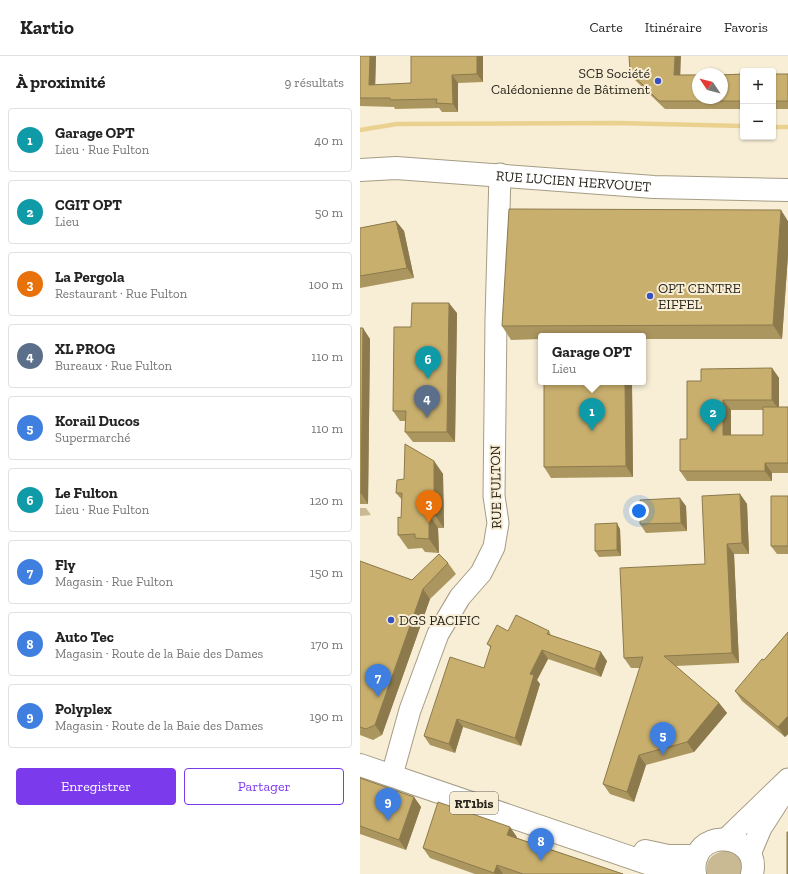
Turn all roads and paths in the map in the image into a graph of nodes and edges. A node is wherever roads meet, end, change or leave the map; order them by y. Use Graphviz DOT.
graph roads {
  1 [pos="360,170"];
  2 [pos="500,174"];
  3 [pos="788,190"];
  4 [pos="360,765"];
  5 [pos="392,775"];
  6 [pos="788,779"];
  7 [pos="788,787"];
  8 [pos="726,839"];
  9 [pos="588,844"];
  10 [pos="696,865"];
  11 [pos="752,869"];
  12 [pos="679,874"];
  1 -- 2 [label="main road, RUE LUCIEN HERVOUET"];
  2 -- 3 [label="main road, RUE LUCIEN HERVOUET"];
  2 -- 5 [label="street, RUE FULTON"];
  4 -- 5 [label="main road, RT1bis"];
  5 -- 9 [label="main road, RT1bis"];
  6 -- 8 [label="street"];
  7 -- 11 [label="street"];
  8 -- 10 [label="main road"];
  8 -- 11 [label="main road"];
  9 -- 10 [label="main road, RT1bis"];
  9 -- 12 [label="main road, RT1bis"];
}
